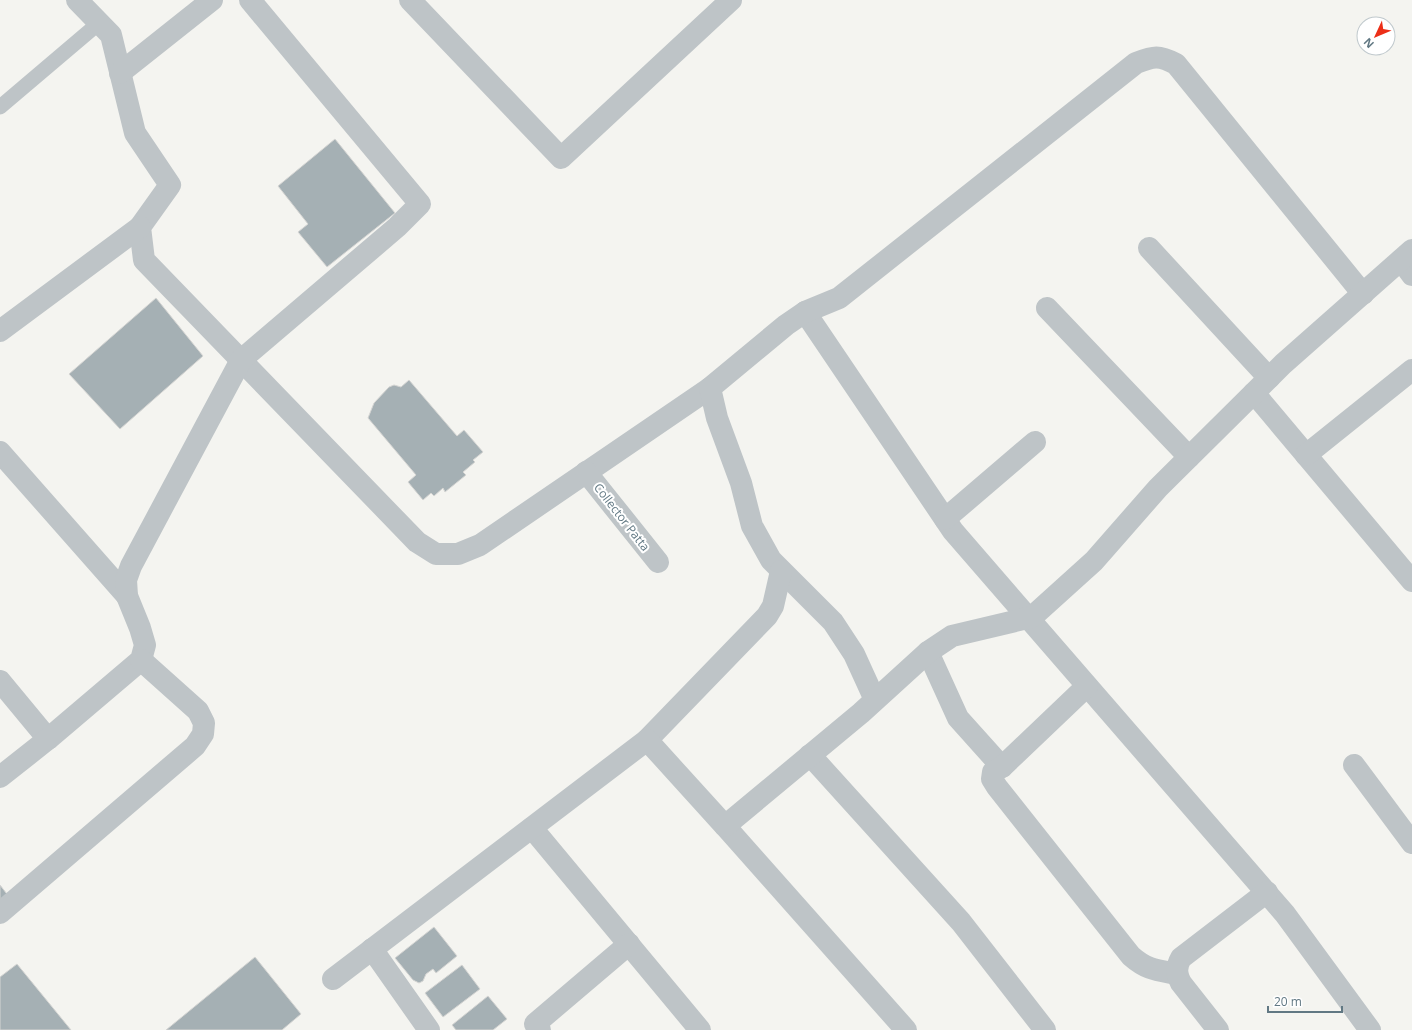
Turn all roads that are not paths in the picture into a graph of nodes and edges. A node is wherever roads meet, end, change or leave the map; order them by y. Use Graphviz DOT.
graph roads {
  1 [pos="77,0"];
  2 [pos="212,0"];
  3 [pos="250,0"];
  4 [pos="410,0"];
  5 [pos="731,0"];
  6 [pos="99,23"];
  7 [pos="120,73"];
  8 [pos="0,107"];
  9 [pos="140,227"];
  10 [pos="1149,248"];
  11 [pos="1408,262"];
  12 [pos="1363,294"];
  13 [pos="1047,308"];
  14 [pos="805,312"];
  15 [pos="0,330"];
  16 [pos="241,360"];
  17 [pos="1412,370"];
  18 [pos="1269,378"];
  19 [pos="710,388"];
  20 [pos="1254,393"];
  21 [pos="1035,442"];
  22 [pos="0,452"];
  23 [pos="1306,455"];
  24 [pos="1189,457"];
  25 [pos="586,472"];
  26 [pos="945,519"];
  27 [pos="658,562"];
  28 [pos="782,571"];
  29 [pos="1412,581"];
  30 [pos="127,596"];
  31 [pos="1028,618"];
  32 [pos="928,652"];
  33 [pos="141,660"];
  34 [pos="0,681"];
  35 [pos="1087,686"];
  36 [pos="875,700"];
  37 [pos="48,739"];
  38 [pos="647,740"];
  39 [pos="810,755"];
  40 [pos="1354,765"];
  41 [pos="1002,767"];
  42 [pos="0,778"];
  43 [pos="725,826"];
  44 [pos="532,828"];
  45 [pos="1412,843"];
  46 [pos="1267,892"];
  47 [pos="0,912"];
  48 [pos="629,944"];
  49 [pos="372,949"];
  50 [pos="1176,974"];
  51 [pos="333,979"];
  52 [pos="429,1030"];
  53 [pos="540,1030"];
  54 [pos="700,1030"];
  55 [pos="906,1030"];
  56 [pos="1045,1030"];
  57 [pos="1218,1030"];
  58 [pos="1370,1030"];
  1 -- 6 [label="street"];
  2 -- 7 [label="street"];
  3 -- 16 [label="street"];
  4 -- 5 [label="street"];
  6 -- 7 [label="street"];
  6 -- 8 [label="lane"];
  7 -- 9 [label="street"];
  9 -- 15 [label="street"];
  9 -- 16 [label="street"];
  10 -- 18 [label="street"];
  11 -- 12 [label="street"];
  12 -- 14 [label="street"];
  12 -- 18 [label="street"];
  13 -- 24 [label="street"];
  14 -- 19 [label="street"];
  14 -- 26 [label="street"];
  16 -- 25 [label="street"];
  16 -- 30 [label="street"];
  17 -- 23 [label="street"];
  18 -- 20 [label="street"];
  19 -- 25 [label="street"];
  19 -- 28 [label="street"];
  20 -- 23 [label="street"];
  20 -- 24 [label="street"];
  21 -- 26 [label="street"];
  22 -- 30 [label="street"];
  23 -- 29 [label="street"];
  24 -- 31 [label="street"];
  25 -- 27 [label="street, Collector Patta"];
  26 -- 31 [label="street"];
  28 -- 36 [label="street"];
  28 -- 38 [label="street"];
  30 -- 33 [label="street"];
  31 -- 32 [label="street"];
  31 -- 35 [label="street"];
  32 -- 36 [label="street"];
  32 -- 41 [label="street"];
  33 -- 37 [label="street"];
  33 -- 47 [label="street"];
  34 -- 37 [label="street"];
  35 -- 41 [label="street"];
  35 -- 46 [label="street"];
  36 -- 39 [label="street"];
  37 -- 42 [label="street"];
  38 -- 43 [label="street"];
  38 -- 44 [label="street"];
  39 -- 43 [label="street"];
  39 -- 56 [label="street"];
  40 -- 45 [label="street"];
  41 -- 50 [label="street"];
  43 -- 55 [label="street"];
  44 -- 48 [label="street"];
  44 -- 49 [label="street"];
  46 -- 50 [label="street"];
  46 -- 58 [label="street"];
  48 -- 53 [label="street"];
  48 -- 54 [label="street"];
  49 -- 51 [label="street"];
  49 -- 52 [label="street"];
  50 -- 57 [label="street"];
}
